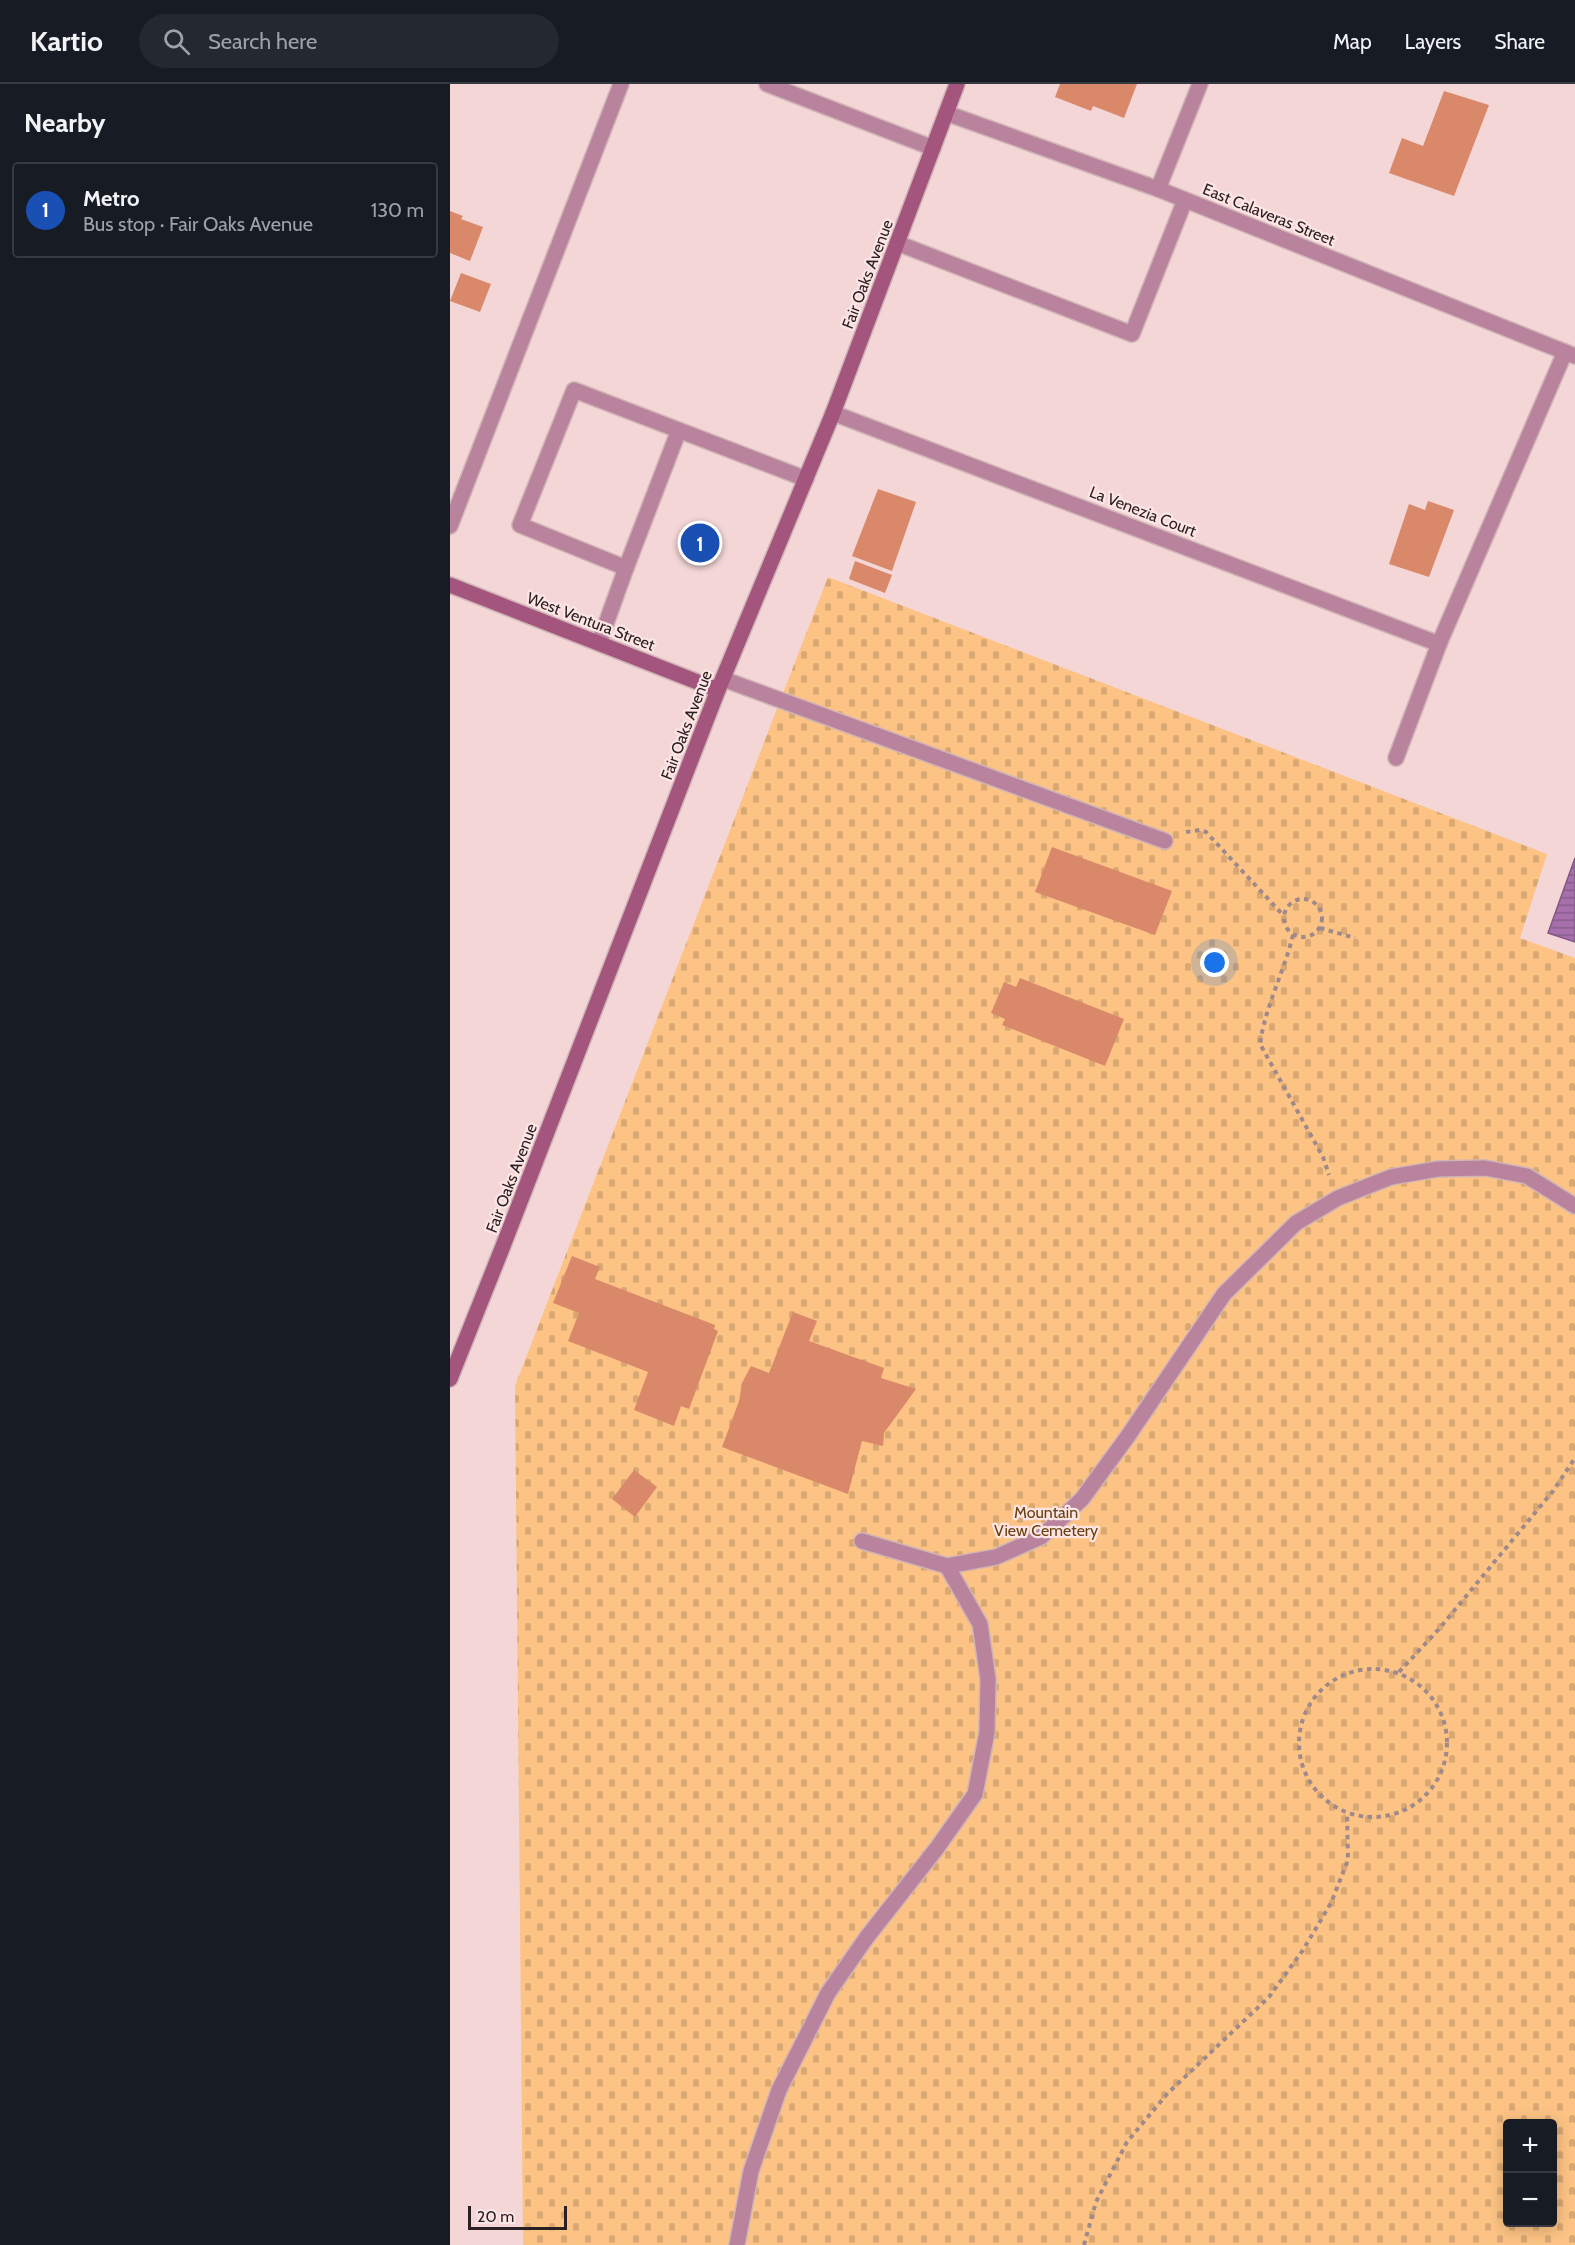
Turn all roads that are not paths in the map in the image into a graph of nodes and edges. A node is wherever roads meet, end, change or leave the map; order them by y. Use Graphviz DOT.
graph roads {
  1 [pos="621,84"];
  2 [pos="767,84"];
  3 [pos="957,84"];
  4 [pos="1200,84"];
  5 [pos="946,113"];
  6 [pos="933,148"];
  7 [pos="1158,189"];
  8 [pos="1185,200"];
  9 [pos="897,243"];
  10 [pos="1570,354"];
  11 [pos="834,413"];
  12 [pos="679,430"];
  13 [pos="806,479"];
  14 [pos="450,526"];
  15 [pos="626,568"];
  16 [pos="450,585"];
  17 [pos="599,643"];
  18 [pos="1439,644"];
  19 [pos="721,684"];
  20 [pos="1396,758"];
  21 [pos="1165,841"];
  22 [pos="1575,1206"];
  23 [pos="450,1379"];
  24 [pos="862,1542"];
  25 [pos="947,1566"];
  26 [pos="737,2245"];
  1 -- 14 [label="street"];
  2 -- 6 [label="street"];
  3 -- 5 [label="main road, Fair Oaks Avenue"];
  4 -- 7 [label="street"];
  5 -- 6 [label="main road, Fair Oaks Avenue"];
  5 -- 7 [label="street, East Calaveras Street"];
  6 -- 9 [label="main road, Fair Oaks Avenue"];
  7 -- 8 [label="street, East Calaveras Street"];
  8 -- 9 [label="street"];
  8 -- 10 [label="street, East Calaveras Street"];
  9 -- 11 [label="main road, Fair Oaks Avenue"];
  10 -- 18 [label="street"];
  11 -- 13 [label="main road, Fair Oaks Avenue"];
  11 -- 18 [label="street, La Venezia Court"];
  12 -- 13 [label="street"];
  12 -- 15 [label="street"];
  12 -- 15 [label="street"];
  13 -- 19 [label="main road, Fair Oaks Avenue"];
  15 -- 17 [label="street"];
  16 -- 17 [label="main road, West Ventura Street"];
  17 -- 19 [label="main road, West Ventura Street"];
  18 -- 20 [label="street"];
  19 -- 21 [label="street"];
  19 -- 23 [label="main road, Fair Oaks Avenue"];
  22 -- 25 [label="street"];
  24 -- 25 [label="street"];
  25 -- 26 [label="street"];
}
